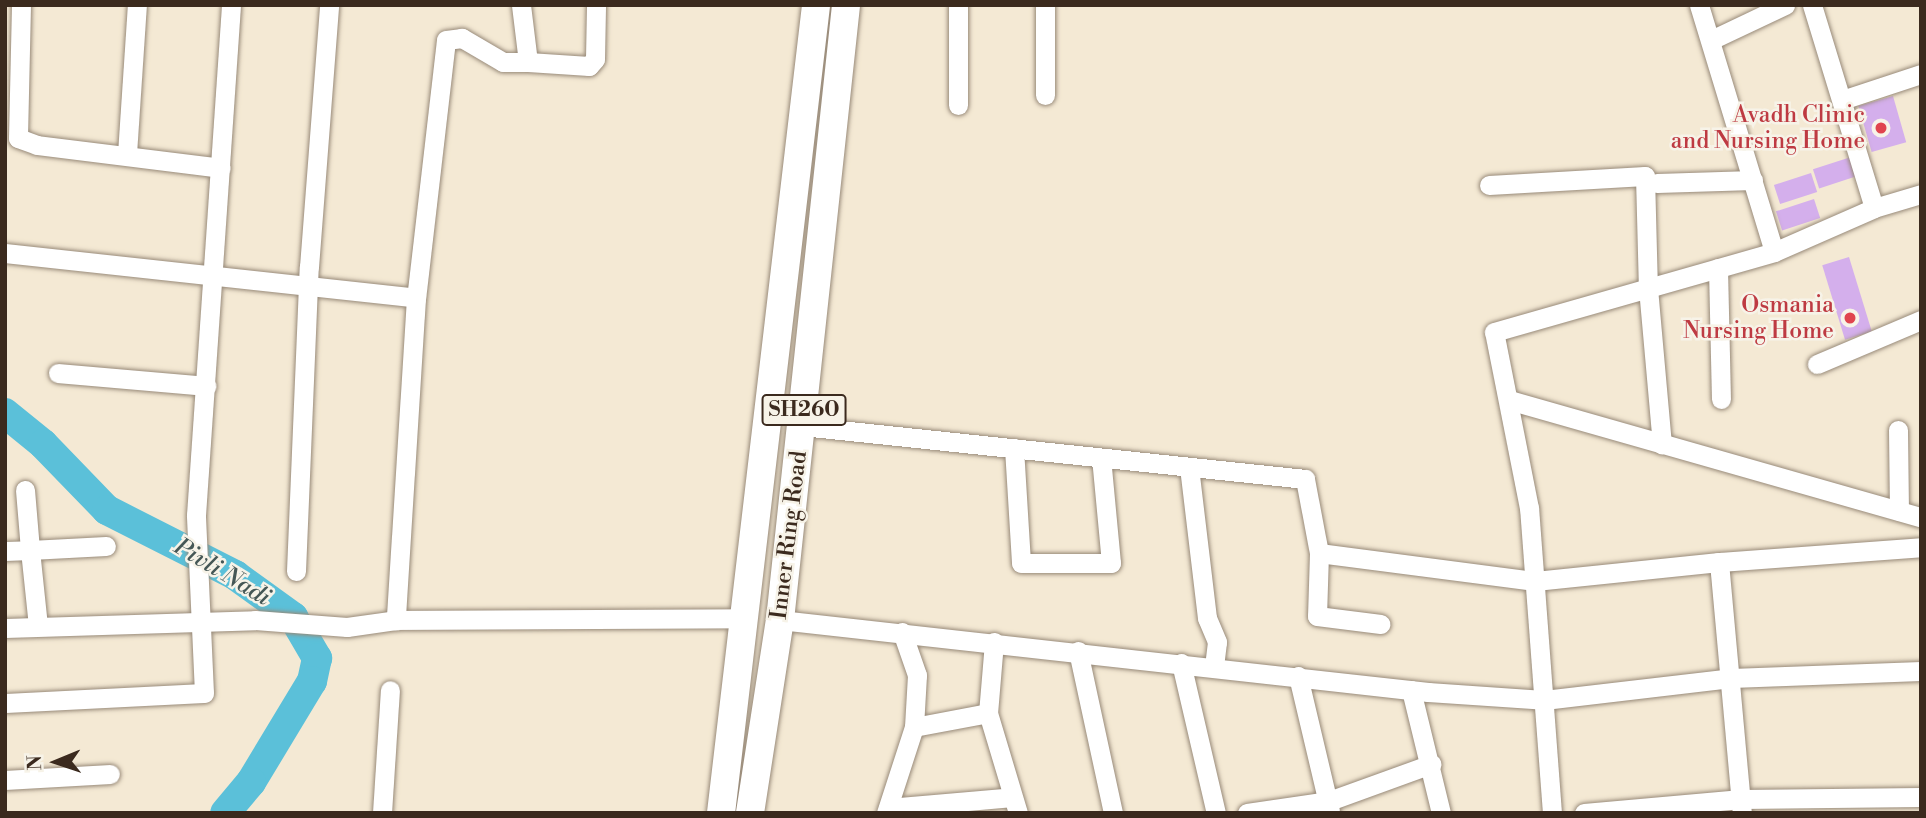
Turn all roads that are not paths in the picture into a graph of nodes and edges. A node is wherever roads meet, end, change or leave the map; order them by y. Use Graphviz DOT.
graph roads {
  1 [pos="21,5"];
  2 [pos="137,5"];
  3 [pos="231,5"];
  4 [pos="329,5"];
  5 [pos="521,5"];
  6 [pos="596,5"];
  7 [pos="816,5"];
  8 [pos="846,5"];
  9 [pos="958,5"];
  10 [pos="1045,5"];
  11 [pos="1699,5"];
  12 [pos="1785,5"];
  13 [pos="1812,5"];
  14 [pos="1711,40"];
  15 [pos="12,45"];
  16 [pos="528,62"];
  17 [pos="1921,74"];
  18 [pos="1045,94"];
  19 [pos="1842,100"];
  20 [pos="958,105"];
  21 [pos="127,154"];
  22 [pos="221,168"];
  23 [pos="1753,180"];
  24 [pos="1657,183"];
  25 [pos="1489,185"];
  26 [pos="1921,194"];
  27 [pos="1874,208"];
  28 [pos="1774,252"];
  29 [pos="5,253"];
  30 [pos="1718,268"];
  31 [pos="215,276"];
  32 [pos="310,287"];
  33 [pos="1648,288"];
  34 [pos="416,298"];
  35 [pos="1921,320"];
  36 [pos="1817,364"];
  37 [pos="58,373"];
  38 [pos="206,386"];
  39 [pos="1721,399"];
  40 [pos="1508,400"];
  41 [pos="802,426"];
  42 [pos="1898,430"];
  43 [pos="1662,444"];
  44 [pos="1014,449"];
  45 [pos="1101,458"];
  46 [pos="1189,467"];
  47 [pos="25,490"];
  48 [pos="1899,511"];
  49 [pos="1921,517"];
  50 [pos="106,546"];
  51 [pos="1921,547"];
  52 [pos="30,550"];
  53 [pos="5,551"];
  54 [pos="1318,553"];
  55 [pos="1719,562"];
  56 [pos="296,571"];
  57 [pos="1535,581"];
  58 [pos="743,618"];
  59 [pos="200,620"];
  60 [pos="780,620"];
  61 [pos="396,621"];
  62 [pos="1380,624"];
  63 [pos="38,626"];
  64 [pos="5,628"];
  65 [pos="902,632"];
  66 [pos="994,642"];
  67 [pos="1078,651"];
  68 [pos="1181,663"];
  69 [pos="1214,667"];
  70 [pos="1921,671"];
  71 [pos="1298,676"];
  72 [pos="1731,678"];
  73 [pos="390,690"];
  74 [pos="1411,690"];
  75 [pos="1544,700"];
  76 [pos="5,703"];
  77 [pos="988,713"];
  78 [pos="914,727"];
  79 [pos="1431,764"];
  80 [pos="110,774"];
  81 [pos="5,780"];
  82 [pos="1921,797"];
  83 [pos="1015,805"];
  84 [pos="1742,806"];
  85 [pos="1330,807"];
  86 [pos="887,811"];
  87 [pos="382,813"];
  88 [pos="720,813"];
  89 [pos="750,813"];
  90 [pos="1113,813"];
  91 [pos="1216,813"];
  92 [pos="1247,813"];
  93 [pos="1441,813"];
  94 [pos="1552,813"];
  95 [pos="1584,813"];
  1 -- 15 [label="street"];
  2 -- 21 [label="street"];
  3 -- 22 [label="street"];
  4 -- 32 [label="street"];
  5 -- 16 [label="street"];
  6 -- 16 [label="street"];
  7 -- 58 [label="highway, Inner Ring Road / SH260"];
  8 -- 41 [label="highway, Inner Ring Road / SH260"];
  9 -- 20 [label="street"];
  10 -- 18 [label="street"];
  11 -- 14 [label="street"];
  12 -- 14 [label="street"];
  13 -- 19 [label="street"];
  14 -- 23 [label="street"];
  15 -- 21 [label="street"];
  16 -- 34 [label="street"];
  17 -- 19 [label="street"];
  19 -- 27 [label="street"];
  21 -- 22 [label="street"];
  22 -- 31 [label="street"];
  23 -- 24 [label="street"];
  23 -- 28 [label="street"];
  25 -- 33 [label="street"];
  26 -- 27 [label="street"];
  27 -- 28 [label="street"];
  28 -- 30 [label="street"];
  29 -- 31 [label="street"];
  30 -- 33 [label="street"];
  30 -- 39 [label="street"];
  31 -- 32 [label="street"];
  31 -- 38 [label="street"];
  32 -- 34 [label="street"];
  32 -- 56 [label="street"];
  33 -- 40 [label="street"];
  33 -- 43 [label="street"];
  34 -- 61 [label="street"];
  35 -- 36 [label="street"];
  37 -- 38 [label="street"];
  38 -- 59 [label="street"];
  40 -- 43 [label="street"];
  40 -- 57 [label="street"];
  41 -- 44 [label="street"];
  41 -- 60 [label="highway, Inner Ring Road / SH260"];
  42 -- 48 [label="street"];
  43 -- 48 [label="street"];
  44 -- 45 [label="street"];
  44 -- 45 [label="street"];
  45 -- 46 [label="street"];
  46 -- 54 [label="street"];
  46 -- 69 [label="street"];
  47 -- 52 [label="street"];
  48 -- 49 [label="street"];
  50 -- 52 [label="street"];
  51 -- 55 [label="street"];
  52 -- 53 [label="street"];
  52 -- 63 [label="street"];
  54 -- 57 [label="street"];
  54 -- 62 [label="street"];
  55 -- 57 [label="street"];
  55 -- 72 [label="street"];
  57 -- 75 [label="street"];
  58 -- 61 [label="street"];
  58 -- 88 [label="highway, Inner Ring Road / SH260"];
  59 -- 61 [label="street"];
  59 -- 63 [label="street"];
  59 -- 76 [label="street"];
  60 -- 65 [label="street"];
  60 -- 89 [label="highway, Inner Ring Road / SH260"];
  63 -- 64 [label="street"];
  65 -- 66 [label="street"];
  65 -- 78 [label="street"];
  66 -- 67 [label="street"];
  66 -- 77 [label="street"];
  67 -- 68 [label="street"];
  67 -- 90 [label="street"];
  68 -- 69 [label="street"];
  68 -- 91 [label="street"];
  69 -- 71 [label="street"];
  70 -- 72 [label="street"];
  71 -- 74 [label="street"];
  71 -- 85 [label="street"];
  72 -- 75 [label="street"];
  72 -- 84 [label="street"];
  73 -- 87 [label="street"];
  74 -- 75 [label="street"];
  74 -- 79 [label="street"];
  75 -- 94 [label="street"];
  77 -- 78 [label="street"];
  77 -- 83 [label="street"];
  78 -- 86 [label="street"];
  79 -- 85 [label="street"];
  79 -- 93 [label="street"];
  80 -- 81 [label="street"];
  82 -- 84 [label="street"];
  83 -- 86 [label="street"];
  84 -- 95 [label="street"];
  85 -- 92 [label="street"];
}
